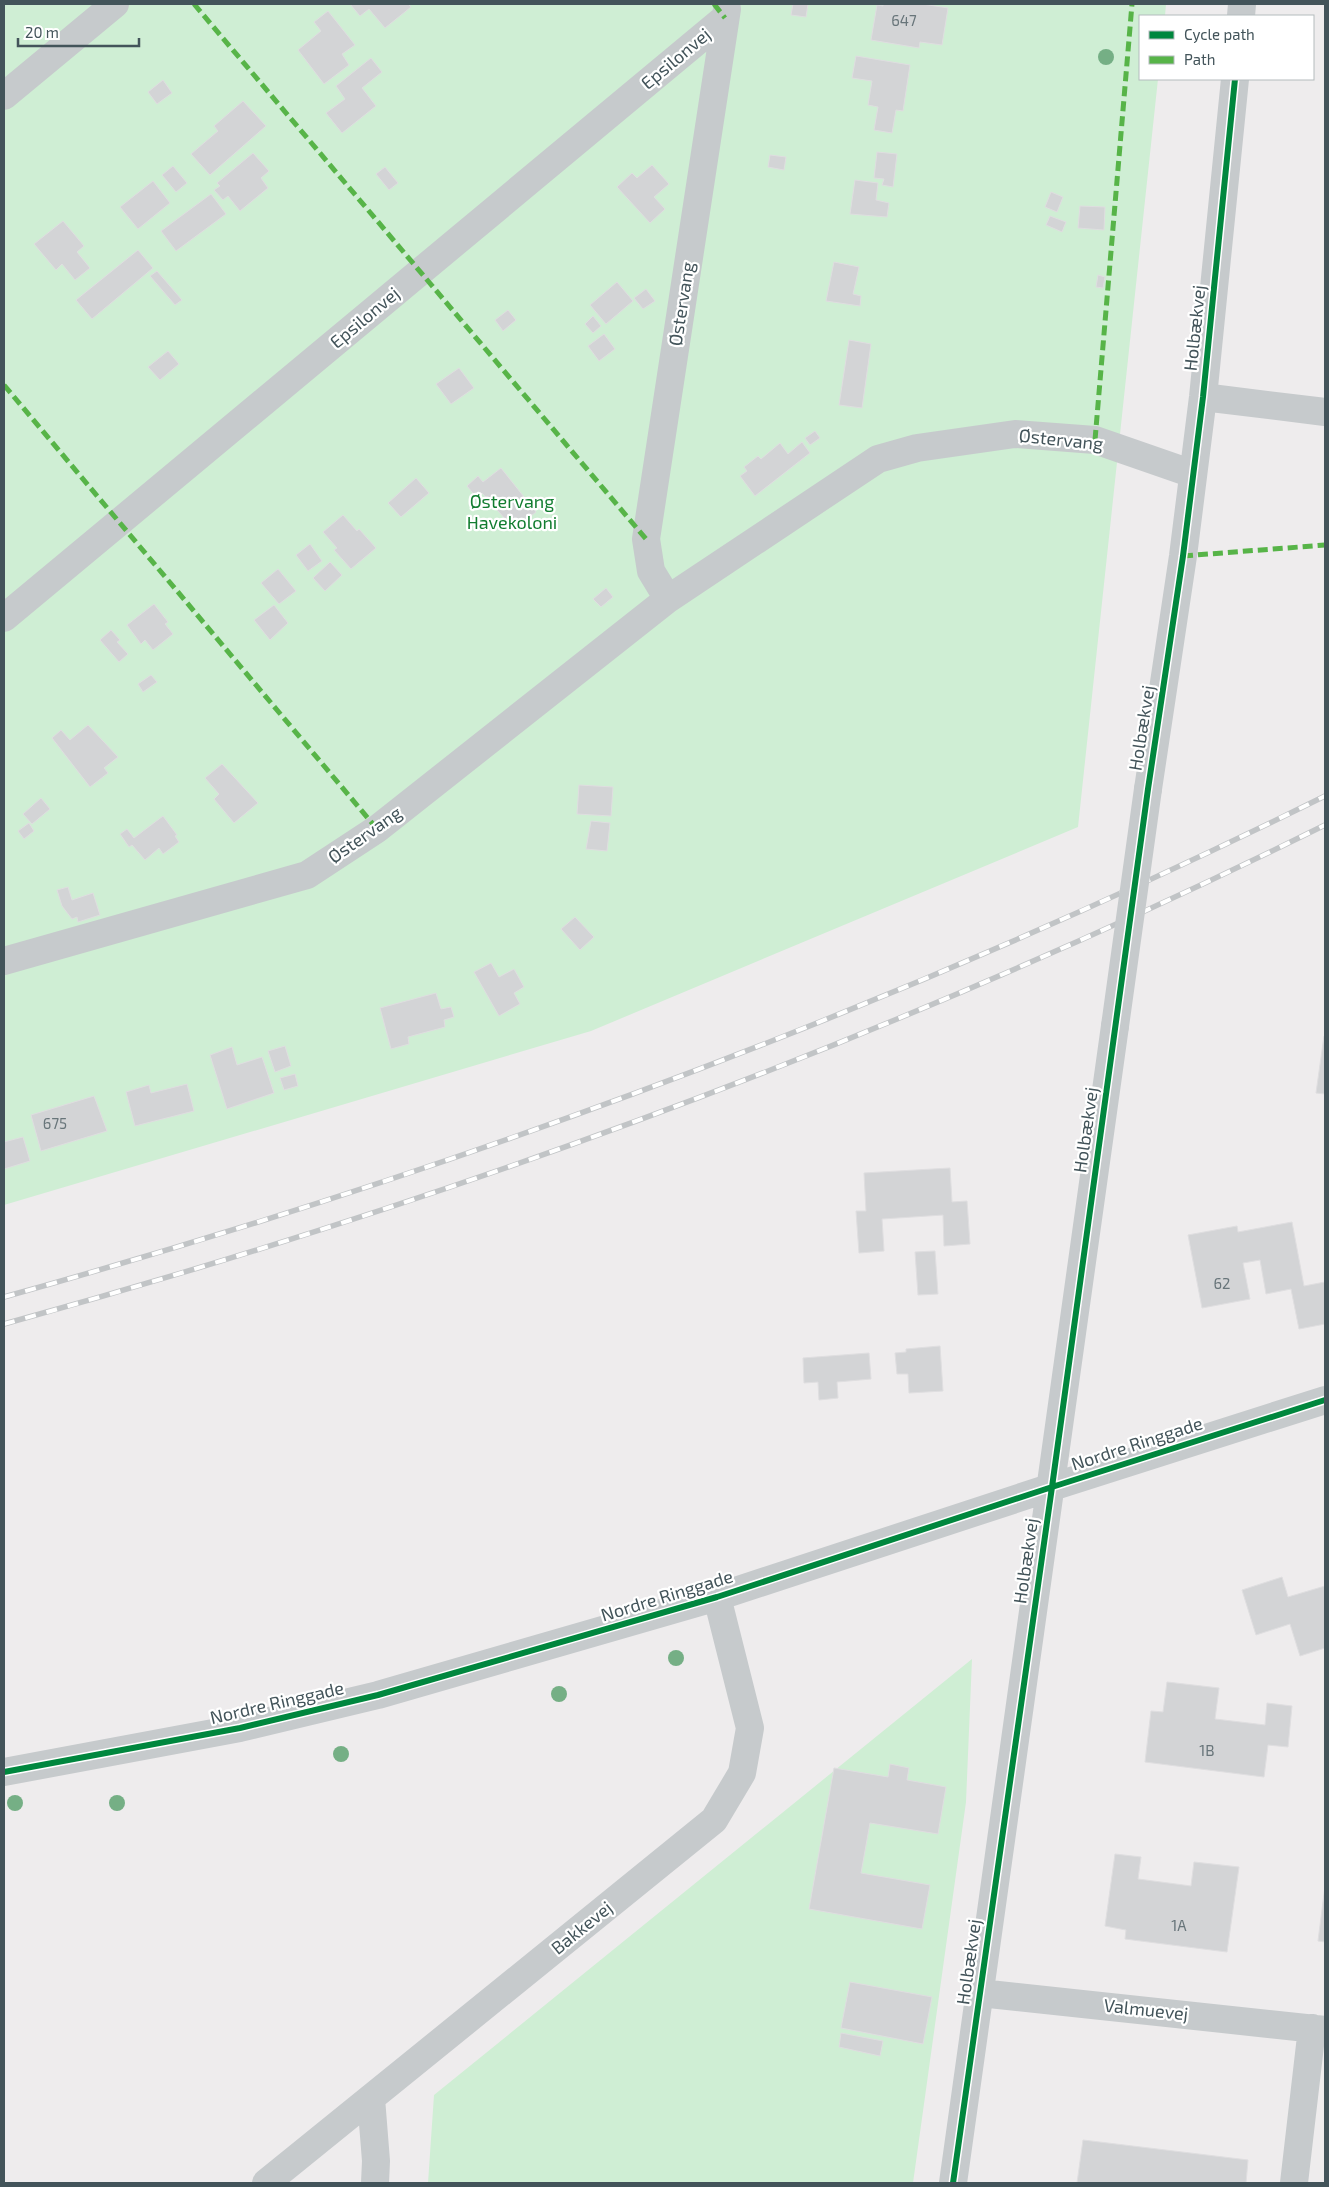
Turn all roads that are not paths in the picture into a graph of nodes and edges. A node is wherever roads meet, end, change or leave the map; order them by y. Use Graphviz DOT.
graph roads {
  1 [pos="115,4"];
  2 [pos="726,11"];
  3 [pos="1235,80"];
  4 [pos="4,96"];
  5 [pos="1203,397"];
  6 [pos="1325,412"];
  7 [pos="1193,474"];
  8 [pos="668,599"];
  9 [pos="4,618"];
  10 [pos="4,961"];
  11 [pos="1325,1400"];
  12 [pos="1052,1487"];
  13 [pos="717,1597"];
  14 [pos="4,1772"];
  15 [pos="980,1993"];
  16 [pos="1318,2029"];
  17 [pos="371,2098"];
  18 [pos="266,2183"];
  19 [pos="375,2183"];
  20 [pos="953,2183"];
  21 [pos="1294,2183"];
  1 -- 4 [label="street"];
  2 -- 8 [label="street, Østervang"];
  2 -- 9 [label="street, Epsilonvej"];
  3 -- 5 [label="street, Holbækvej"];
  5 -- 6 [label="street"];
  5 -- 7 [label="street, Holbækvej"];
  7 -- 8 [label="street, Østervang"];
  7 -- 12 [label="street, Holbækvej, bridge"];
  8 -- 10 [label="street, Østervang"];
  11 -- 12 [label="street, Nordre Ringgade"];
  12 -- 13 [label="street, Nordre Ringgade"];
  12 -- 15 [label="street, Holbækvej"];
  13 -- 14 [label="street, Nordre Ringgade"];
  13 -- 17 [label="street, Bakkevej"];
  15 -- 16 [label="street, Valmuevej"];
  15 -- 20 [label="street, Holbækvej"];
  16 -- 21 [label="street, Valmuevej"];
  17 -- 18 [label="street, Bakkevej"];
  17 -- 19 [label="street"];
}
